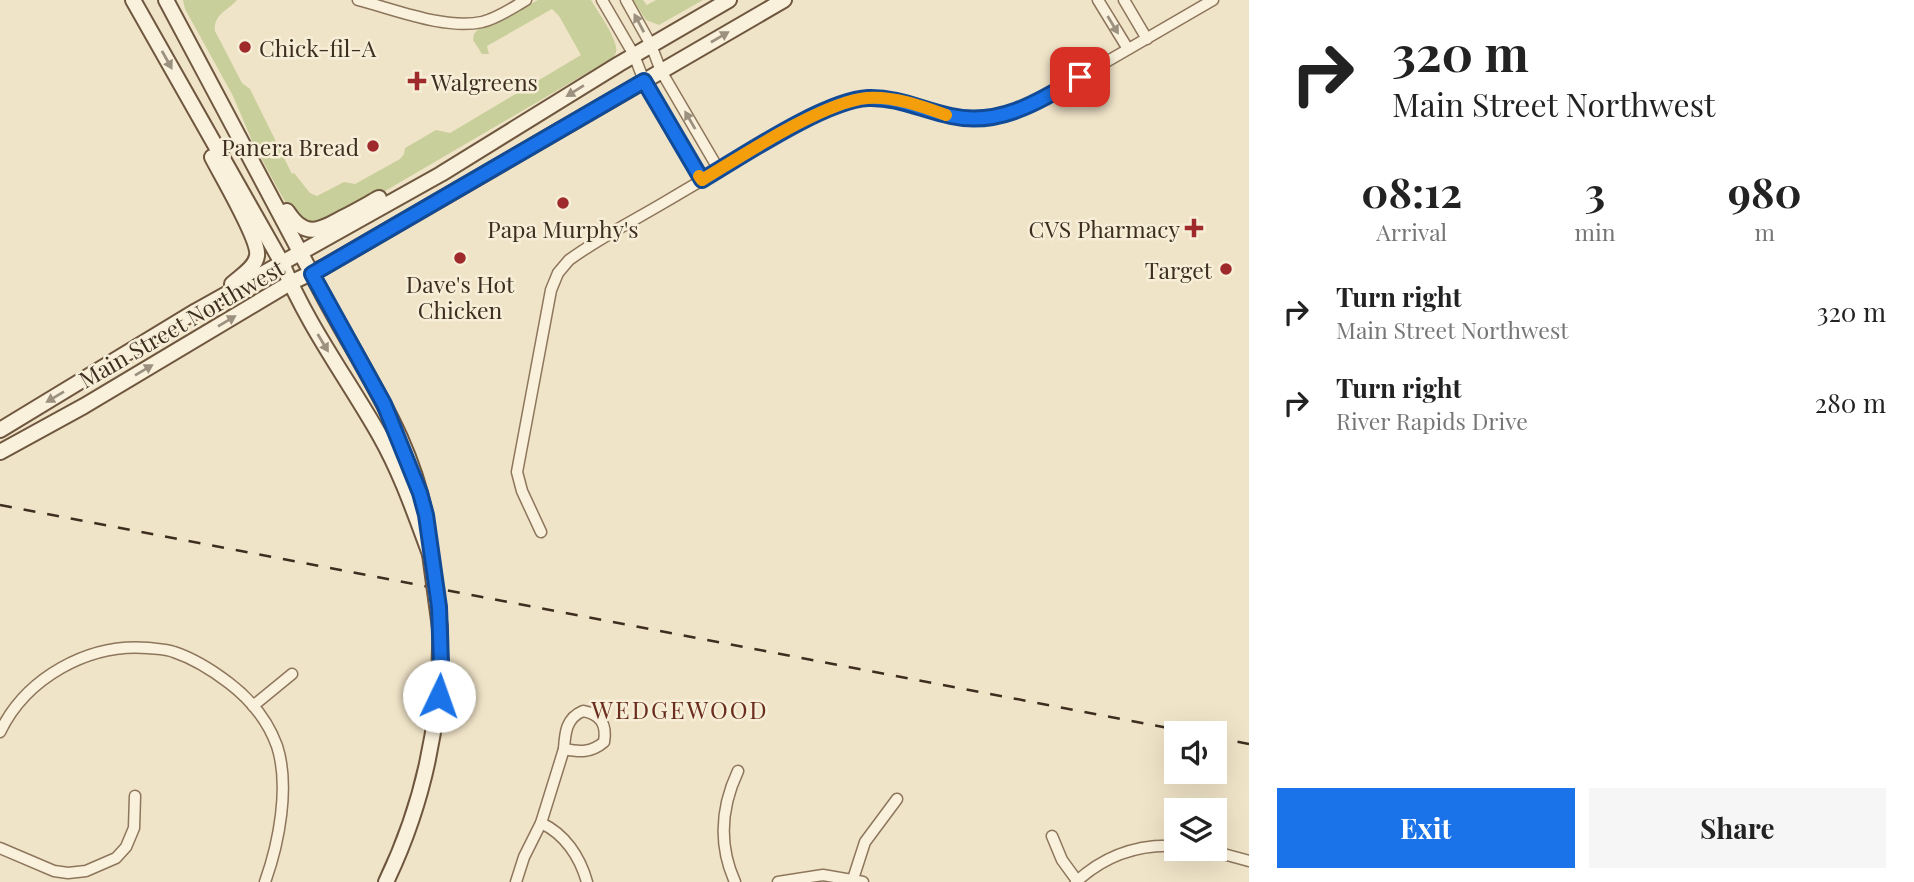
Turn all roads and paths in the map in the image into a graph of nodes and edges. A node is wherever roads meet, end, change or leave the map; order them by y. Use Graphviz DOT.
graph roads {
  1 [pos="134,0"];
  2 [pos="166,0"];
  3 [pos="358,0"];
  4 [pos="526,0"];
  5 [pos="602,0"];
  6 [pos="626,0"];
  7 [pos="729,0"];
  8 [pos="784,0"];
  9 [pos="1098,0"];
  10 [pos="1124,0"];
  11 [pos="1213,0"];
  12 [pos="1147,39"];
  13 [pos="651,46"];
  14 [pos="1128,49"];
  15 [pos="634,55"];
  16 [pos="661,71"];
  17 [pos="644,81"];
  18 [pos="200,119"];
  19 [pos="719,170"];
  20 [pos="258,172"];
  21 [pos="441,174"];
  22 [pos="702,180"];
  23 [pos="301,254"];
  24 [pos="282,263"];
  25 [pos="312,274"];
  26 [pos="290,283"];
  27 [pos="218,299"];
  28 [pos="0,430"];
  29 [pos="0,452"];
  30 [pos="541,531"];
  31 [pos="430,554"];
  32 [pos="292,674"];
  33 [pos="253,706"];
  34 [pos="1,727"];
  35 [pos="564,749"];
  36 [pos="738,771"];
  37 [pos="135,796"];
  38 [pos="897,799"];
  39 [pos="541,823"];
  40 [pos="1052,836"];
  41 [pos="1164,845"];
  42 [pos="0,848"];
  43 [pos="1227,855"];
  44 [pos="1249,861"];
  45 [pos="858,881"];
  46 [pos="265,882"];
  47 [pos="386,882"];
  48 [pos="516,882"];
  49 [pos="587,882"];
  50 [pos="735,882"];
  51 [pos="778,882"];
  52 [pos="1077,882"];
  1 -- 18 [label="main road, one-way"];
  2 -- 20 [label="main road"];
  3 -- 4 [label="street"];
  5 -- 15 [label="street"];
  13 -- 6 [label="street, one-way"];
  7 -- 13 [label="main road, Main Street Northwest"];
  16 -- 8 [label="main road, Main Street Northwest, one-way"];
  9 -- 14 [label="street, one-way"];
  10 -- 12 [label="street"];
  11 -- 12 [label="street"];
  12 -- 14 [label="street"];
  13 -- 15 [label="main road, Main Street Northwest"];
  13 -- 16 [label="street"];
  14 -- 19 [label="street"];
  15 -- 17 [label="street"];
  15 -- 21 [label="main road, Main Street Northwest, one-way"];
  16 -- 17 [label="main road, Main Street Northwest"];
  19 -- 16 [label="street, one-way"];
  17 -- 22 [label="street"];
  17 -- 25 [label="main road, Main Street Northwest"];
  18 -- 24 [label="main road"];
  18 -- 27 [label="main road"];
  19 -- 22 [label="street"];
  20 -- 21 [label="main road"];
  20 -- 23 [label="main road"];
  21 -- 23 [label="main road, Main Street Northwest"];
  22 -- 30 [label="street"];
  23 -- 24 [label="main road, Main Street Northwest"];
  23 -- 25 [label="main road"];
  24 -- 26 [label="main road"];
  24 -- 27 [label="main road, Main Street Northwest"];
  25 -- 26 [label="main road, Main Street Northwest"];
  25 -- 31 [label="main road"];
  29 -- 26 [label="main road, Main Street Northwest, one-way"];
  26 -- 31 [label="main road, one-way"];
  27 -- 28 [label="main road, Main Street Northwest, one-way"];
  31 -- 47 [label="main road, bridge"];
  32 -- 33 [label="street"];
  33 -- 34 [label="street"];
  33 -- 46 [label="street"];
  35 -- 35 [label="street"];
  35 -- 39 [label="street"];
  36 -- 50 [label="street"];
  37 -- 42 [label="street"];
  38 -- 45 [label="street"];
  39 -- 48 [label="street"];
  39 -- 49 [label="street"];
  40 -- 52 [label="street"];
  41 -- 52 [label="street"];
  43 -- 44 [label="street"];
  45 -- 51 [label="street"];
}
